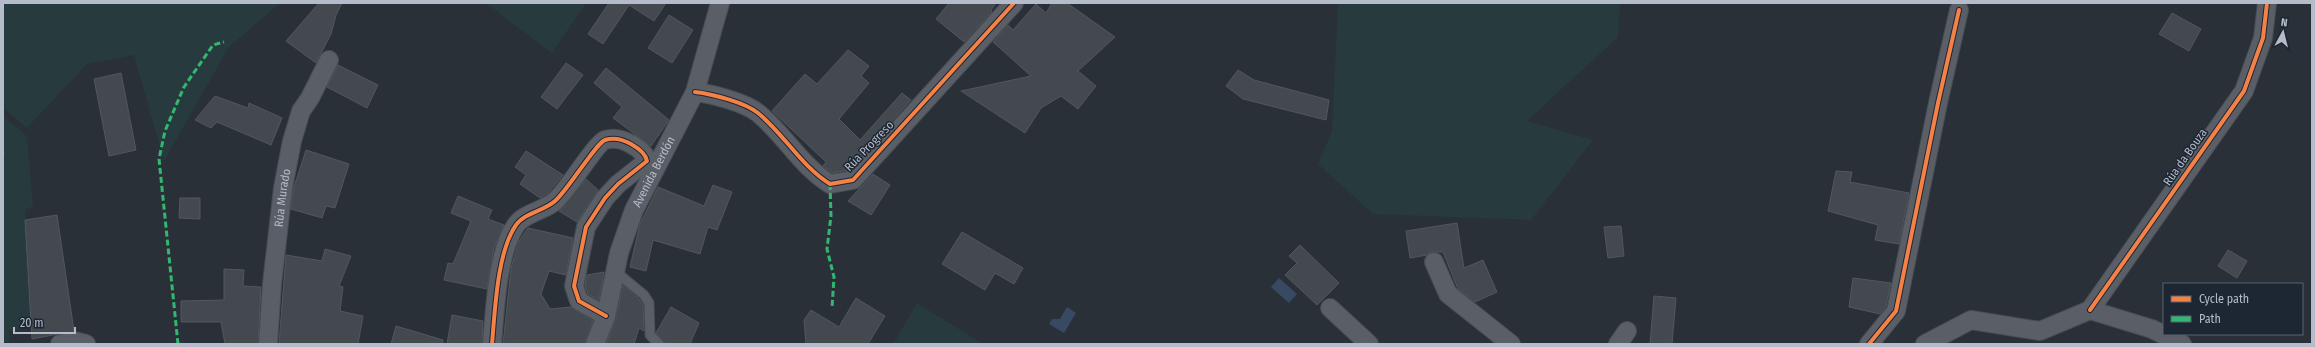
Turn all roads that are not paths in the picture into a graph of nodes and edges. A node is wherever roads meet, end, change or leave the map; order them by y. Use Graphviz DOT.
graph roads {
  1 [pos="720,3"];
  2 [pos="1014,3"];
  3 [pos="2267,3"];
  4 [pos="1959,10"];
  5 [pos="329,60"];
  6 [pos="695,92"];
  7 [pos="652,164"];
  8 [pos="1434,262"];
  9 [pos="616,271"];
  10 [pos="1330,308"];
  11 [pos="2090,310"];
  12 [pos="606,316"];
  13 [pos="2040,331"];
  14 [pos="2163,334"];
  15 [pos="2164,335"];
  16 [pos="60,344"];
  17 [pos="86,344"];
  18 [pos="268,344"];
  19 [pos="492,344"];
  20 [pos="595,344"];
  21 [pos="659,344"];
  22 [pos="1369,344"];
  23 [pos="1511,344"];
  24 [pos="1869,344"];
  25 [pos="1925,344"];
  26 [pos="2026,344"];
  27 [pos="2182,344"];
  1 -- 6 [label="street, Avenida Berdón"];
  2 -- 6 [label="street, Rúa Progreso"];
  3 -- 11 [label="street, Rúa da Bouza"];
  4 -- 24 [label="street"];
  5 -- 18 [label="street, Rúa Murado"];
  6 -- 7 [label="street, Avenida Berdón"];
  7 -- 9 [label="street, Avenida Berdón"];
  7 -- 12 [label="street"];
  7 -- 19 [label="street"];
  8 -- 23 [label="street"];
  9 -- 12 [label="street, Avenida Berdón"];
  9 -- 21 [label="lane"];
  10 -- 22 [label="street"];
  11 -- 13 [label="street"];
  11 -- 14 [label="street"];
  12 -- 20 [label="street, Avenida Berdón"];
  13 -- 25 [label="street"];
  13 -- 26 [label="street"];
  15 -- 27 [label="street"];
  16 -- 17 [label="street"];
}
